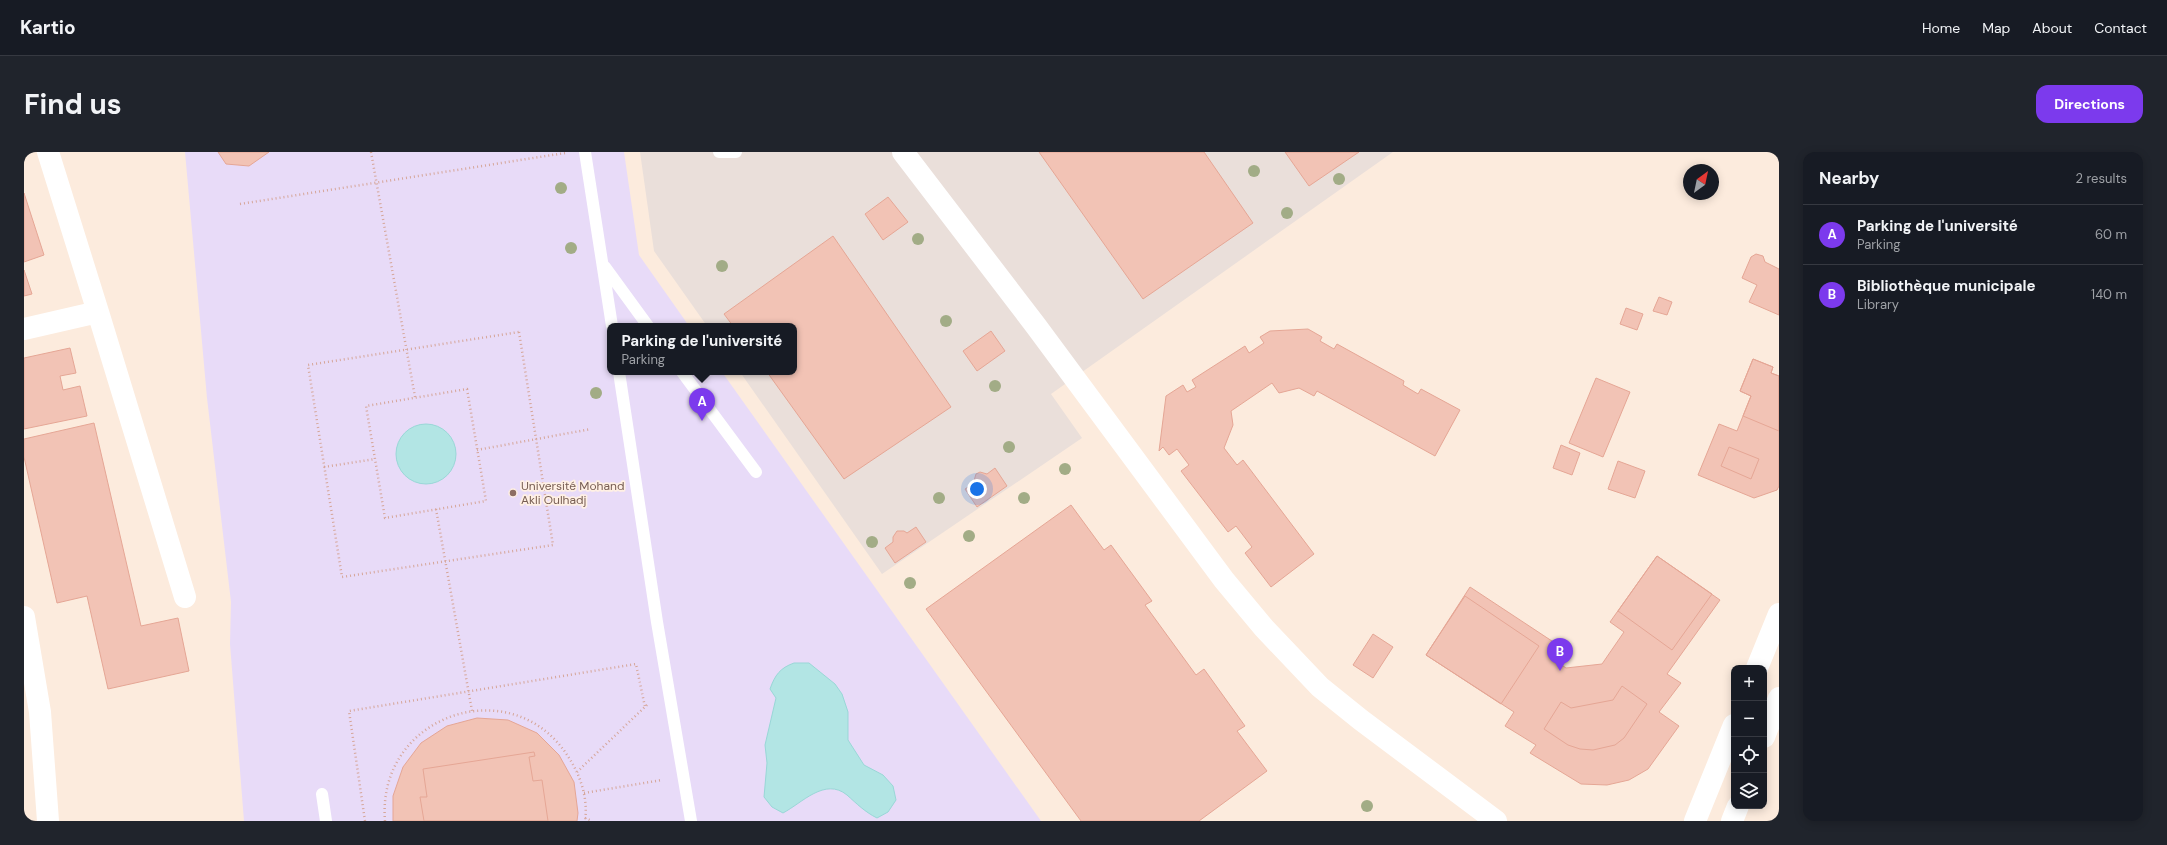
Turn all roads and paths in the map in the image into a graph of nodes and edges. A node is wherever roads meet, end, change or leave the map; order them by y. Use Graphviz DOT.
graph roads {
  1 [pos="48,152"];
  2 [pos="371,152"];
  3 [pos="571,152"];
  4 [pos="585,152"];
  5 [pos="719,152"];
  6 [pos="736,152"];
  7 [pos="903,152"];
  8 [pos="376,182"];
  9 [pos="240,204"];
  10 [pos="603,264"];
  11 [pos="98,312"];
  12 [pos="612,323"];
  13 [pos="646,323"];
  14 [pos="24,329"];
  15 [pos="406,350"];
  16 [pos="619,375"];
  17 [pos="684,375"];
  18 [pos="415,397"];
  19 [pos="591,429"];
  20 [pos="536,439"];
  21 [pos="477,450"];
  22 [pos="375,459"];
  23 [pos="324,467"];
  24 [pos="756,472"];
  25 [pos="436,509"];
  26 [pos="445,561"];
  27 [pos="185,597"];
  28 [pos="1779,614"];
  29 [pos="24,617"];
  30 [pos="1758,665"];
  31 [pos="668,685"];
  32 [pos="469,691"];
  33 [pos="1779,698"];
  34 [pos="645,707"];
  35 [pos="472,711"];
  36 [pos="1731,732"];
  37 [pos="1764,737"];
  38 [pos="578,772"];
  39 [pos="683,776"];
  40 [pos="584,793"];
  41 [pos="322,794"];
  42 [pos="1737,809"];
  43 [pos="585,820"];
  44 [pos="48,821"];
  45 [pos="326,821"];
  46 [pos="365,821"];
  47 [pos="385,821"];
  48 [pos="592,821"];
  49 [pos="691,821"];
  50 [pos="1496,821"];
  51 [pos="1695,821"];
  52 [pos="1732,821"];
  1 -- 11 [label="street"];
  2 -- 8 [label="path"];
  3 -- 8 [label="path"];
  4 -- 10 [label="lane"];
  5 -- 6 [label="lane"];
  7 -- 50 [label="street"];
  8 -- 9 [label="path"];
  8 -- 15 [label="path"];
  10 -- 12 [label="lane"];
  10 -- 13 [label="lane"];
  11 -- 14 [label="street"];
  11 -- 27 [label="street"];
  15 -- 18 [label="path"];
  15 -- 20 [label="path"];
  15 -- 23 [label="path"];
  16 -- 31 [label="lane"];
  17 -- 24 [label="lane"];
  18 -- 21 [label="path"];
  18 -- 22 [label="path"];
  19 -- 20 [label="path"];
  20 -- 21 [label="path"];
  20 -- 26 [label="path"];
  21 -- 25 [label="path"];
  22 -- 23 [label="path"];
  22 -- 25 [label="path"];
  23 -- 26 [label="path"];
  25 -- 26 [label="path"];
  26 -- 32 [label="path"];
  28 -- 30 [label="street"];
  29 -- 44 [label="street"];
  31 -- 34 [label="path"];
  31 -- 39 [label="lane"];
  32 -- 34 [label="path"];
  32 -- 35 [label="path"];
  32 -- 46 [label="path"];
  33 -- 37 [label="street"];
  34 -- 38 [label="path"];
  35 -- 38 [label="path"];
  35 -- 47 [label="path"];
  36 -- 51 [label="street"];
  38 -- 40 [label="path"];
  39 -- 40 [label="path"];
  39 -- 49 [label="lane"];
  40 -- 43 [label="path"];
  41 -- 45 [label="lane"];
  42 -- 52 [label="street"];
  43 -- 48 [label="path"];
}
